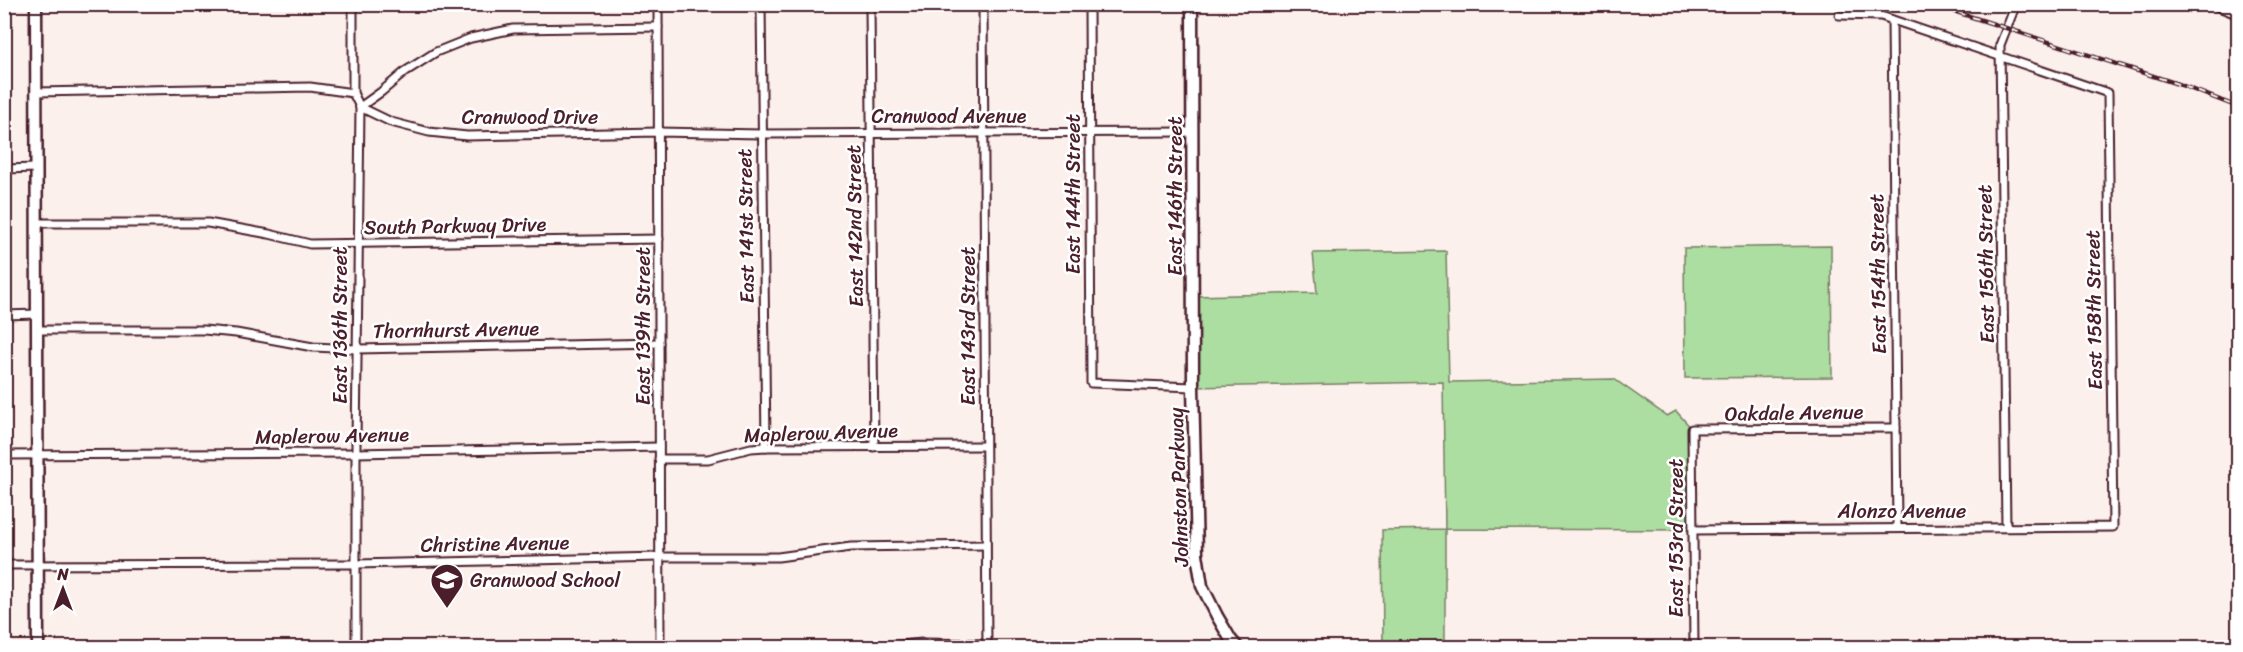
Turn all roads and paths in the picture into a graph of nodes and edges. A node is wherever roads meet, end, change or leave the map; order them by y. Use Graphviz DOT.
graph roads {
  1 [pos="36,4"];
  2 [pos="353,4"];
  3 [pos="658,4"];
  4 [pos="761,4"];
  5 [pos="870,4"];
  6 [pos="983,4"];
  7 [pos="1089,4"];
  8 [pos="1192,4"];
  9 [pos="2016,4"];
  10 [pos="2218,4"];
  11 [pos="2234,9"];
  12 [pos="1839,15"];
  13 [pos="1892,20"];
  14 [pos="658,27"];
  15 [pos="2000,57"];
  16 [pos="36,92"];
  17 [pos="353,93"];
  18 [pos="360,107"];
  19 [pos="658,132"];
  20 [pos="871,132"];
  21 [pos="1193,132"];
  22 [pos="984,133"];
  23 [pos="1090,133"];
  24 [pos="705,134"];
  25 [pos="762,134"];
  26 [pos="37,168"];
  27 [pos="4,169"];
  28 [pos="38,223"];
  29 [pos="659,239"];
  30 [pos="357,244"];
  31 [pos="38,314"];
  32 [pos="4,315"];
  33 [pos="38,330"];
  34 [pos="659,343"];
  35 [pos="357,349"];
  36 [pos="1193,387"];
  37 [pos="1896,428"];
  38 [pos="1692,429"];
  39 [pos="985,446"];
  40 [pos="659,447"];
  41 [pos="766,447"];
  42 [pos="874,447"];
  43 [pos="356,453"];
  44 [pos="4,454"];
  45 [pos="38,454"];
  46 [pos="659,459"];
  47 [pos="1897,527"];
  48 [pos="2006,527"];
  49 [pos="2113,527"];
  50 [pos="1693,530"];
  51 [pos="986,545"];
  52 [pos="660,557"];
  53 [pos="356,564"];
  54 [pos="4,565"];
  55 [pos="38,565"];
  56 [pos="987,646"];
  57 [pos="38,648"];
  58 [pos="356,648"];
  59 [pos="660,648"];
  60 [pos="867,648"];
  61 [pos="1238,648"];
  62 [pos="1694,648"];
  1 -- 16 [label="street"];
  2 -- 17 [label="street, East 136th Street"];
  3 -- 14 [label="street, East 139th Street"];
  4 -- 25 [label="street, East 141st Street"];
  5 -- 20 [label="street, East 142nd Street"];
  6 -- 22 [label="street, East 143rd Street"];
  7 -- 23 [label="street, East 144th Street"];
  8 -- 21 [label="street, East 146th Street"];
  9 -- 15 [label="street, East 156th Street"];
  10 -- 11 [label="main road"];
  12 -- 13 [label="street"];
  13 -- 15 [label="street"];
  13 -- 37 [label="street, East 154th Street"];
  14 -- 18 [label="street"];
  14 -- 19 [label="street, East 139th Street"];
  15 -- 48 [label="street, East 156th Street"];
  15 -- 49 [label="street, East 158th Street"];
  16 -- 17 [label="street"];
  16 -- 26 [label="street"];
  17 -- 18 [label="street, East 136th Street"];
  18 -- 19 [label="street, Cranwood Drive"];
  18 -- 30 [label="street, East 136th Street"];
  19 -- 24 [label="street, Cranwood Drive"];
  19 -- 29 [label="street, East 139th Street"];
  20 -- 22 [label="street, Cranwood Avenue"];
  20 -- 25 [label="street, Cranwood Avenue"];
  20 -- 42 [label="street, East 142nd Street"];
  21 -- 23 [label="street, Cranwood Avenue"];
  21 -- 36 [label="street, East 146th Street"];
  22 -- 23 [label="street, Cranwood Avenue"];
  22 -- 39 [label="street, East 143rd Street"];
  23 -- 36 [label="street, East 144th Street"];
  24 -- 25 [label="street, Cranwood Avenue"];
  25 -- 41 [label="street, East 141st Street"];
  26 -- 27 [label="street"];
  26 -- 28 [label="street"];
  28 -- 30 [label="street, South Parkway Drive"];
  28 -- 31 [label="street"];
  29 -- 30 [label="street, South Parkway Drive"];
  29 -- 34 [label="street, East 139th Street"];
  30 -- 35 [label="street, East 136th Street"];
  31 -- 32 [label="street"];
  31 -- 33 [label="street"];
  33 -- 35 [label="street, Thornhurst Avenue"];
  33 -- 45 [label="street"];
  34 -- 35 [label="street, Thornhurst Avenue"];
  34 -- 40 [label="street, East 139th Street"];
  35 -- 43 [label="street, East 136th Street"];
  36 -- 61 [label="street, Johnston Parkway"];
  37 -- 38 [label="street, Oakdale Avenue"];
  37 -- 47 [label="street, East 154th Street"];
  38 -- 50 [label="street, East 153rd Street"];
  39 -- 42 [label="street, Maplerow Avenue"];
  39 -- 51 [label="street, East 143rd Street"];
  40 -- 43 [label="street, Maplerow Avenue"];
  40 -- 46 [label="street, East 139th Street"];
  41 -- 42 [label="street, Maplerow Avenue"];
  41 -- 46 [label="street, Maplerow Avenue"];
  43 -- 45 [label="street, Maplerow Avenue"];
  43 -- 53 [label="street, East 136th Street"];
  44 -- 45 [label="street, Maplerow Avenue"];
  45 -- 55 [label="street"];
  46 -- 52 [label="street, East 139th Street"];
  47 -- 48 [label="street, Alonzo Avenue"];
  47 -- 50 [label="street, Alonzo Avenue"];
  48 -- 49 [label="street, Alonzo Avenue"];
  50 -- 62 [label="street, East 153rd Street"];
  51 -- 52 [label="street, Christine Avenue"];
  51 -- 56 [label="street, East 143rd Street"];
  52 -- 53 [label="street, Christine Avenue"];
  52 -- 59 [label="street, East 139th Street"];
  53 -- 55 [label="street, Christine Avenue"];
  53 -- 58 [label="street, East 136th Street"];
  54 -- 55 [label="street, Christine Avenue"];
  55 -- 57 [label="street"];
  56 -- 60 [label="street"];
}
